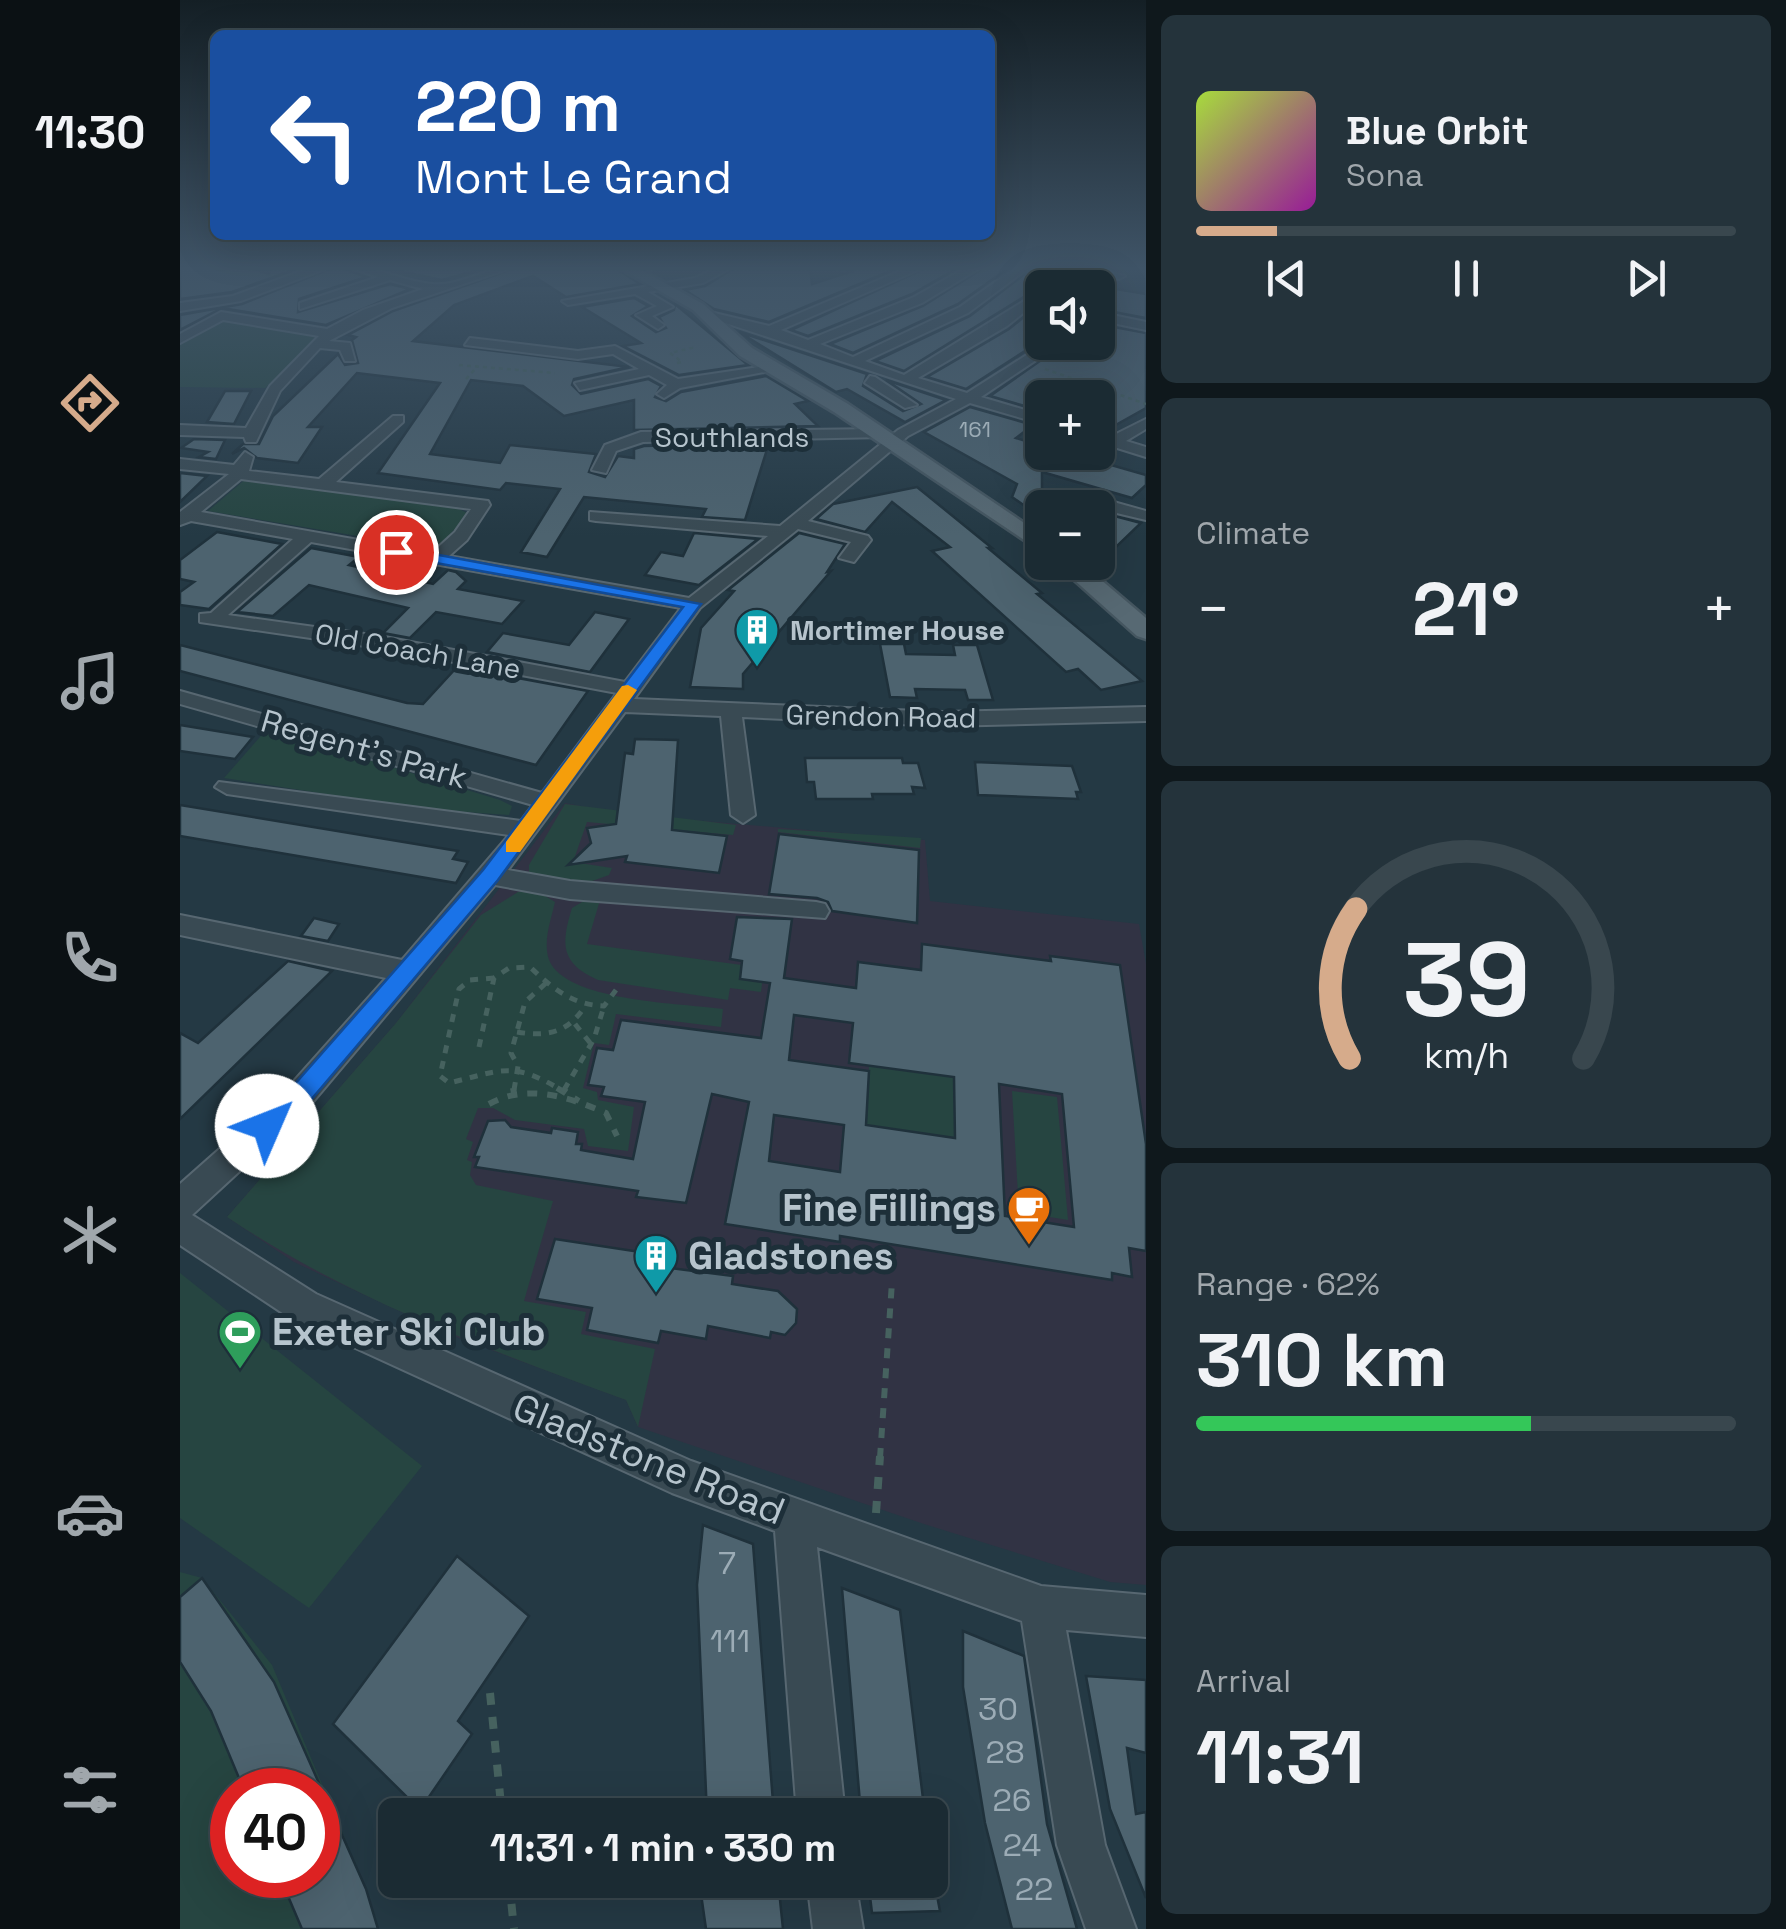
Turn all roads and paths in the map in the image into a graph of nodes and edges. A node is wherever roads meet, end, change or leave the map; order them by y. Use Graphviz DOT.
graph roads {
  1 [pos="308,356"];
  2 [pos="624,356"];
  3 [pos="753,356"];
  4 [pos="841,356"];
  5 [pos="865,356"];
  6 [pos="947,356"];
  7 [pos="1032,360"];
  8 [pos="854,361"];
  9 [pos="1028,363"];
  10 [pos="459,365"];
  11 [pos="477,367"];
  12 [pos="774,369"];
  13 [pos="648,371"];
  14 [pos="881,372"];
  15 [pos="558,373"];
  16 [pos="466,379"];
  17 [pos="905,380"];
  18 [pos="676,384"];
  19 [pos="580,386"];
  20 [pos="659,398"];
  21 [pos="970,398"];
  22 [pos="1146,404"];
  23 [pos="910,405"];
  24 [pos="1025,415"];
  25 [pos="398,418"];
  26 [pos="1146,423"];
  27 [pos="180,430"];
  28 [pos="1115,436"];
  29 [pos="886,438"];
  30 [pos="250,440"];
  31 [pos="1115,443"];
  32 [pos="1146,452"];
  33 [pos="180,464"];
  34 [pos="600,470"];
  35 [pos="240,472"];
  36 [pos="324,484"];
  37 [pos="1115,506"];
  38 [pos="1141,509"];
  39 [pos="596,516"];
  40 [pos="184,518"];
  41 [pos="790,527"];
  42 [pos="1025,533"];
  43 [pos="308,535"];
  44 [pos="848,558"];
  45 [pos="435,559"];
  46 [pos="1086,580"];
  47 [pos="693,604"];
  48 [pos="1146,631"];
  49 [pos="180,697"];
  50 [pos="622,697"];
  51 [pos="730,712"];
  52 [pos="1146,714"];
  53 [pos="227,787"];
  54 [pos="548,802"];
  55 [pos="743,815"];
  56 [pos="526,830"];
  57 [pos="490,875"];
  58 [pos="816,911"];
  59 [pos="180,925"];
  60 [pos="408,972"];
  61 [pos="494,978"];
  62 [pos="546,983"];
  63 [pos="616,990"];
  64 [pos="585,1006"];
  65 [pos="604,1006"];
  66 [pos="576,1024"];
  67 [pos="517,1032"];
  68 [pos="591,1044"];
  69 [pos="480,1046"];
  70 [pos="518,1066"];
  71 [pos="563,1092"];
  72 [pos="514,1093"];
  73 [pos="579,1101"];
  74 [pos="489,1104"];
  75 [pos="617,1136"];
  76 [pos="180,1205"];
  77 [pos="180,1226"];
  78 [pos="892,1282"];
  79 [pos="794,1519"];
  80 [pos="874,1548"];
  81 [pos="1041,1607"];
  82 [pos="1146,1616"];
  83 [pos="490,1693"];
  84 [pos="500,1798"];
  85 [pos="819,1798"];
  86 [pos="511,1898"];
  87 [pos="833,1898"];
  88 [pos="514,1929"];
  89 [pos="838,1929"];
  90 [pos="1111,1929"];
  1 -- 30 [label="street"];
  2 -- 13 [label="street"];
  3 -- 12 [label="main road"];
  4 -- 8 [label="street"];
  5 -- 8 [label="street"];
  6 -- 17 [label="street"];
  7 -- 9 [label="street"];
  8 -- 14 [label="street"];
  9 -- 21 [label="street"];
  9 -- 22 [label="path"];
  10 -- 11 [label="path"];
  11 -- 15 [label="path"];
  11 -- 16 [label="path"];
  12 -- 18 [label="street"];
  12 -- 29 [label="main road"];
  13 -- 18 [label="street"];
  13 -- 19 [label="street"];
  14 -- 17 [label="street"];
  14 -- 23 [label="street"];
  17 -- 21 [label="street"];
  18 -- 20 [label="street"];
  21 -- 24 [label="street"];
  21 -- 29 [label="street"];
  25 -- 36 [label="street"];
  26 -- 28 [label="street"];
  27 -- 30 [label="street"];
  29 -- 34 [label="street, Southlands"];
  29 -- 41 [label="street"];
  29 -- 42 [label="main road"];
  30 -- 35 [label="street"];
  31 -- 32 [label="street"];
  33 -- 35 [label="street"];
  35 -- 36 [label="street"];
  35 -- 40 [label="street"];
  36 -- 45 [label="street"];
  37 -- 38 [label="street"];
  39 -- 41 [label="street"];
  40 -- 43 [label="street"];
  41 -- 44 [label="street"];
  41 -- 47 [label="street"];
  43 -- 45 [label="street"];
  43 -- 50 [label="street, Old Coach Lane"];
  45 -- 47 [label="street"];
  46 -- 48 [label="main road"];
  47 -- 50 [label="street"];
  49 -- 54 [label="street, Regent's Park"];
  50 -- 51 [label="street, Grendon Road"];
  50 -- 54 [label="street"];
  51 -- 52 [label="street, Grendon Road"];
  51 -- 55 [label="street"];
  53 -- 56 [label="street, Regent's Park"];
  54 -- 56 [label="street"];
  56 -- 57 [label="street"];
  57 -- 58 [label="street"];
  57 -- 60 [label="street"];
  59 -- 60 [label="street"];
  60 -- 76 [label="street"];
  61 -- 62 [label="path"];
  61 -- 69 [label="path"];
  61 -- 70 [label="path"];
  62 -- 64 [label="path"];
  62 -- 67 [label="path"];
  63 -- 65 [label="path"];
  64 -- 65 [label="path"];
  64 -- 66 [label="path"];
  65 -- 68 [label="path"];
  66 -- 67 [label="path"];
  66 -- 68 [label="path"];
  67 -- 70 [label="path"];
  68 -- 71 [label="path"];
  70 -- 71 [label="path"];
  70 -- 72 [label="path"];
  71 -- 73 [label="path"];
  72 -- 73 [label="path"];
  72 -- 74 [label="path"];
  73 -- 75 [label="path"];
  77 -- 79 [label="street, Gladstone Road"];
  78 -- 80 [label="path"];
  79 -- 80 [label="street, Gladstone Road"];
  79 -- 85 [label="street"];
  80 -- 81 [label="street, Gladstone Road"];
  81 -- 82 [label="street, Gladstone Road"];
  81 -- 90 [label="street"];
  83 -- 84 [label="path"];
  86 -- 88 [label="path"];
  87 -- 89 [label="street"];
}
